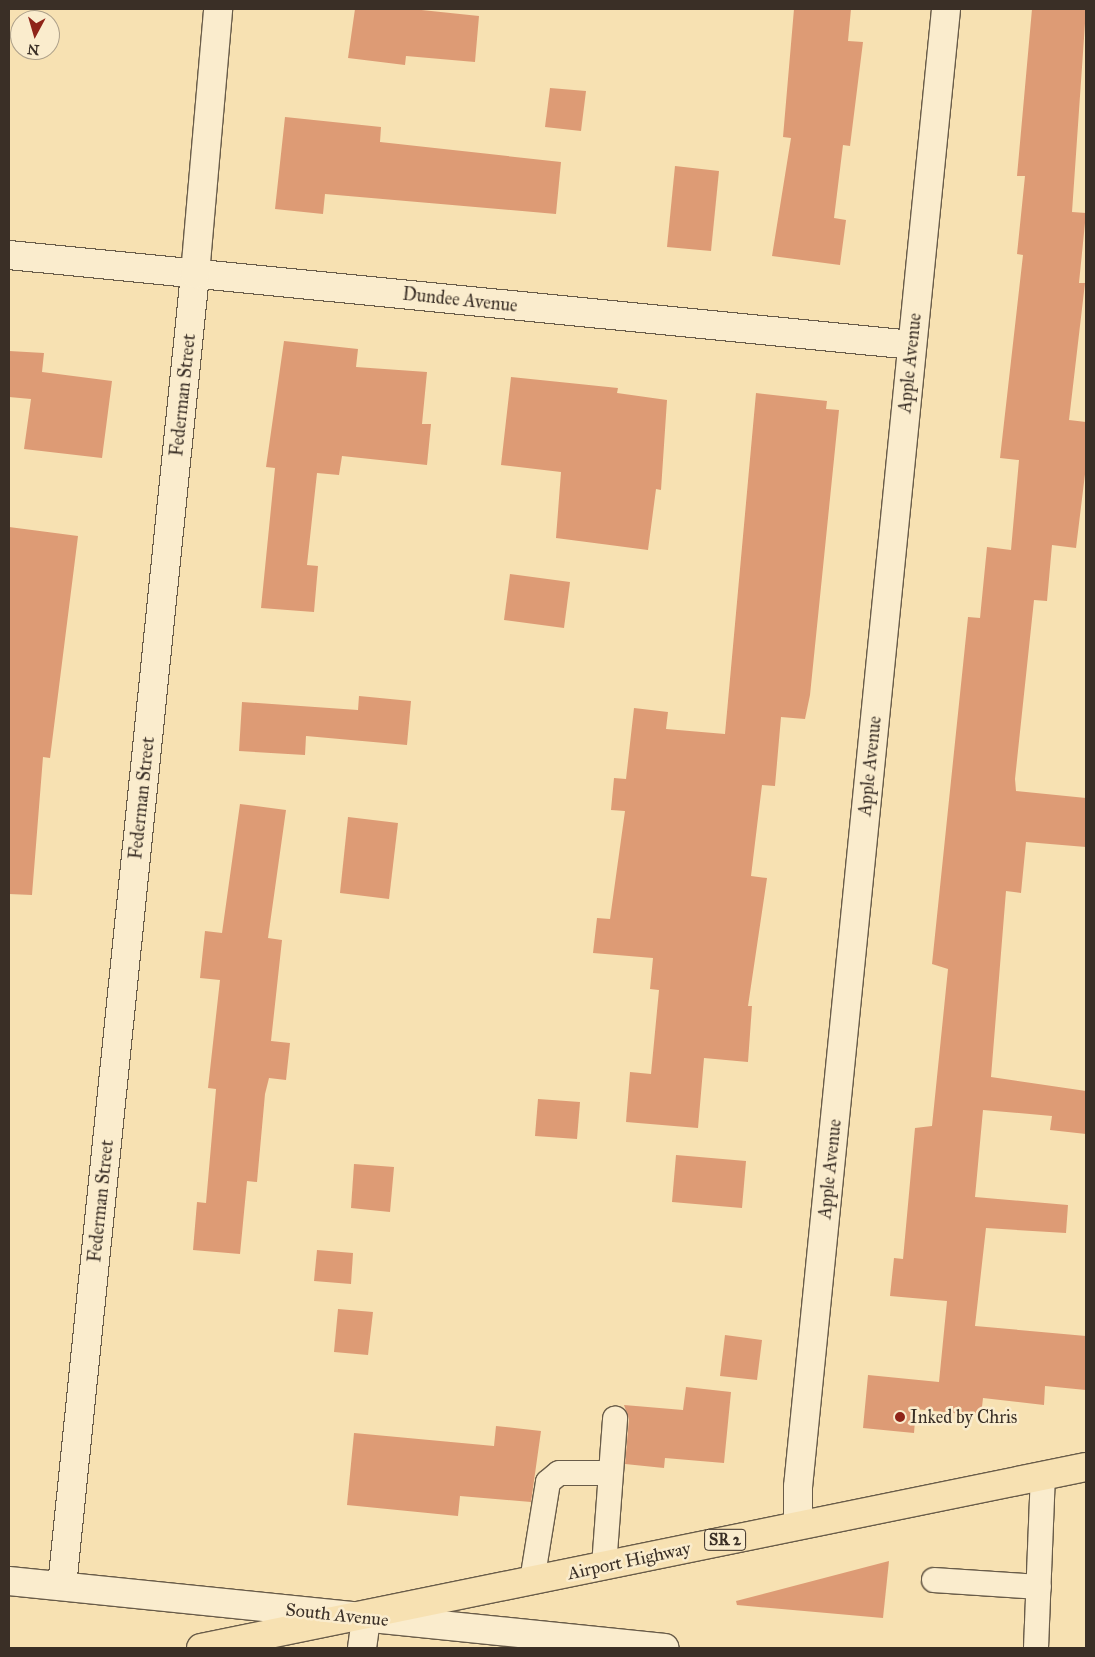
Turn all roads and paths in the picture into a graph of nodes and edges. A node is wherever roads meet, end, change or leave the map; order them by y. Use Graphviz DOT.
graph roads {
  1 [pos="218,9"];
  2 [pos="946,9"];
  3 [pos="9,255"];
  4 [pos="195,274"];
  5 [pos="912,345"];
  6 [pos="615,1418"];
  7 [pos="1086,1467"];
  8 [pos="610,1474"];
  9 [pos="1043,1476"];
  10 [pos="798,1524"];
  11 [pos="604,1566"];
  12 [pos="934,1580"];
  13 [pos="9,1581"];
  14 [pos="532,1582"];
  15 [pos="62,1586"];
  16 [pos="1039,1587"];
  17 [pos="366,1618"];
  18 [pos="200,1648"];
  19 [pos="362,1648"];
  20 [pos="665,1648"];
  21 [pos="1036,1648"];
  1 -- 4 [label="street, Federman Street"];
  2 -- 5 [label="street, Apple Avenue"];
  3 -- 4 [label="street, Dundee Avenue"];
  4 -- 5 [label="street, Dundee Avenue"];
  4 -- 15 [label="street, Federman Street"];
  5 -- 10 [label="street, Apple Avenue"];
  6 -- 8 [label="lane"];
  7 -- 9 [label="main road, Airport Highway / SR 2"];
  8 -- 11 [label="lane"];
  8 -- 14 [label="lane"];
  9 -- 10 [label="main road, Airport Highway / SR 2"];
  9 -- 16 [label="lane"];
  10 -- 11 [label="main road, Airport Highway / SR 2"];
  11 -- 14 [label="main road, Airport Highway / SR 2"];
  12 -- 16 [label="lane"];
  13 -- 15 [label="street, South Avenue"];
  14 -- 17 [label="main road, Airport Highway / SR 2"];
  15 -- 17 [label="street, South Avenue"];
  16 -- 21 [label="lane"];
  17 -- 18 [label="main road, Airport Highway / SR 2"];
  17 -- 19 [label="street"];
  17 -- 20 [label="street, South Avenue"];
}
